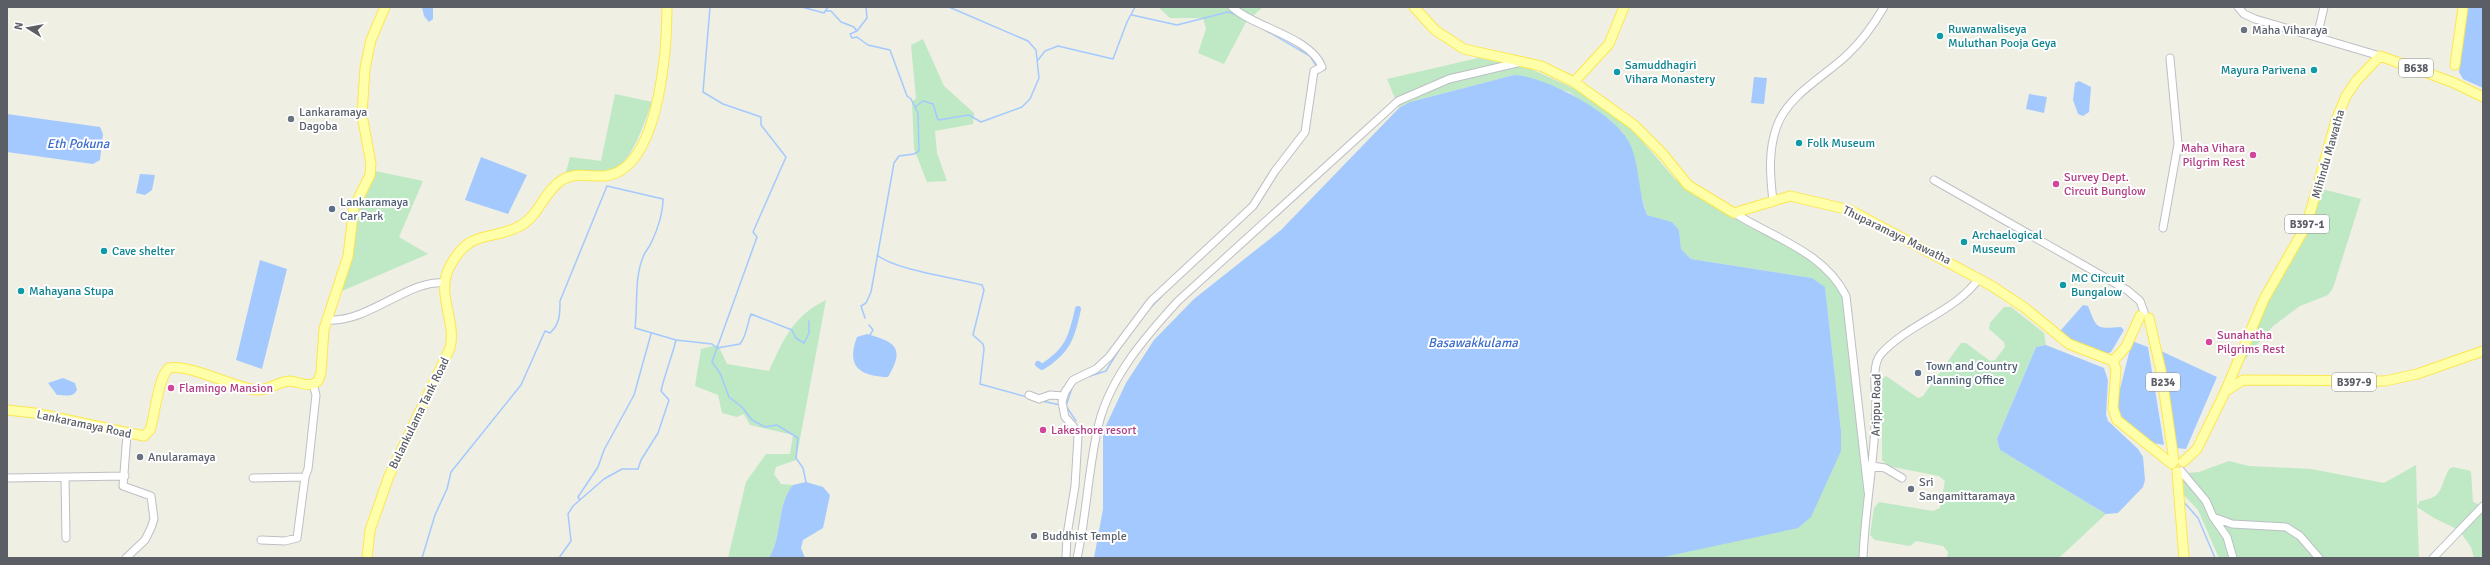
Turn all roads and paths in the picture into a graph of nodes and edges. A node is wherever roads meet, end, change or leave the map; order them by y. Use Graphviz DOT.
graph roads {
  1 [pos="385,7"];
  2 [pos="667,7"];
  3 [pos="1232,7"];
  4 [pos="1414,7"];
  5 [pos="1624,7"];
  6 [pos="1884,7"];
  7 [pos="2238,7"];
  8 [pos="2324,7"];
  9 [pos="2463,7"];
  10 [pos="2314,36"];
  11 [pos="2380,56"];
  12 [pos="2170,58"];
  13 [pos="1523,62"];
  14 [pos="2455,65"];
  15 [pos="1574,82"];
  16 [pos="2483,97"];
  17 [pos="1934,180"];
  18 [pos="1772,201"];
  19 [pos="1734,213"];
  20 [pos="2163,228"];
  21 [pos="1979,278"];
  22 [pos="444,283"];
  23 [pos="2144,319"];
  24 [pos="327,320"];
  25 [pos="2483,351"];
  26 [pos="2113,361"];
  27 [pos="313,384"];
  28 [pos="2225,392"];
  29 [pos="1029,396"];
  30 [pos="1063,396"];
  31 [pos="7,410"];
  32 [pos="127,434"];
  33 [pos="1872,466"];
  34 [pos="2178,466"];
  35 [pos="125,476"];
  36 [pos="305,477"];
  37 [pos="7,478"];
  38 [pos="65,478"];
  39 [pos="253,478"];
  40 [pos="1902,478"];
  41 [pos="1868,492"];
  42 [pos="2483,506"];
  43 [pos="2213,517"];
  44 [pos="66,538"];
  45 [pos="261,540"];
  46 [pos="126,558"];
  47 [pos="367,558"];
  48 [pos="1066,558"];
  49 [pos="1077,558"];
  50 [pos="1864,558"];
  51 [pos="2184,558"];
  52 [pos="2233,558"];
  53 [pos="2319,558"];
  54 [pos="2433,558"];
  1 -- 24 [label="main road"];
  2 -- 22 [label="main road, Bulankulama Tank Road"];
  3 -- 30 [label="street"];
  4 -- 13 [label="main road"];
  5 -- 15 [label="main road"];
  6 -- 18 [label="street"];
  7 -- 10 [label="street"];
  8 -- 10 [label="street"];
  9 -- 14 [label="main road"];
  10 -- 11 [label="street, B638"];
  11 -- 16 [label="main road, B638"];
  11 -- 28 [label="main road, Mihindu Mawatha / B397-1"];
  12 -- 20 [label="street"];
  13 -- 15 [label="main road"];
  13 -- 49 [label="street"];
  15 -- 19 [label="main road"];
  17 -- 23 [label="street"];
  18 -- 19 [label="main road, Thuparamaya Mawatha"];
  18 -- 21 [label="main road, Thuparamaya Mawatha"];
  19 -- 41 [label="street"];
  21 -- 26 [label="main road, Thuparamaya Mawatha"];
  21 -- 33 [label="street, Arippu Road"];
  22 -- 24 [label="street"];
  22 -- 47 [label="main road, Bulankulama Tank Road"];
  23 -- 26 [label="main road"];
  23 -- 34 [label="main road, B234"];
  24 -- 27 [label="main road"];
  25 -- 28 [label="main road, B397-9"];
  26 -- 34 [label="main road"];
  27 -- 32 [label="main road, Lankaramaya Road"];
  27 -- 36 [label="street"];
  28 -- 34 [label="main road, Mihindu Mawatha / B397-1"];
  29 -- 30 [label="street"];
  30 -- 48 [label="street"];
  31 -- 32 [label="main road, Lankaramaya Road"];
  32 -- 35 [label="street"];
  33 -- 40 [label="street"];
  33 -- 41 [label="street, Arippu Road"];
  34 -- 43 [label="street"];
  34 -- 51 [label="main road, B234"];
  35 -- 38 [label="street"];
  35 -- 46 [label="street"];
  36 -- 39 [label="street"];
  36 -- 45 [label="street"];
  37 -- 38 [label="street"];
  38 -- 44 [label="street"];
  41 -- 50 [label="street, Arippu Road"];
  42 -- 54 [label="street"];
  43 -- 52 [label="street"];
  43 -- 53 [label="street"];
}
